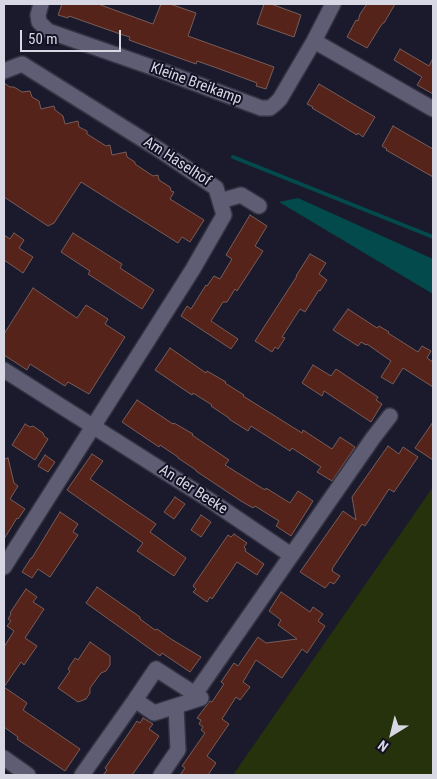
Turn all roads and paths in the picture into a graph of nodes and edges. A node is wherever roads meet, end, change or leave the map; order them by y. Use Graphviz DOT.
graph roads {
  1 [pos="41,4"];
  2 [pos="333,4"];
  3 [pos="314,41"];
  4 [pos="4,71"];
  5 [pos="433,109"];
  6 [pos="220,201"];
  7 [pos="259,206"];
  8 [pos="4,370"];
  9 [pos="390,416"];
  10 [pos="93,426"];
  11 [pos="292,555"];
  12 [pos="4,567"];
  13 [pos="194,694"];
  14 [pos="135,700"];
  15 [pos="176,706"];
  16 [pos="4,758"];
  17 [pos="28,775"];
  18 [pos="82,775"];
  19 [pos="161,775"];
  1 -- 3 [label="street, Kleine Breikamp"];
  2 -- 3 [label="street, Kleine Breikamp"];
  3 -- 5 [label="street"];
  4 -- 6 [label="street, Am Haselhof"];
  6 -- 7 [label="street"];
  6 -- 10 [label="street, Am Haselhof"];
  8 -- 10 [label="street"];
  9 -- 11 [label="street"];
  10 -- 11 [label="street, An der Beeke"];
  10 -- 12 [label="street, Am Haselhof"];
  11 -- 13 [label="street"];
  13 -- 14 [label="street"];
  13 -- 15 [label="street"];
  14 -- 15 [label="street"];
  14 -- 18 [label="street"];
  15 -- 19 [label="street"];
  16 -- 17 [label="street"];
}
